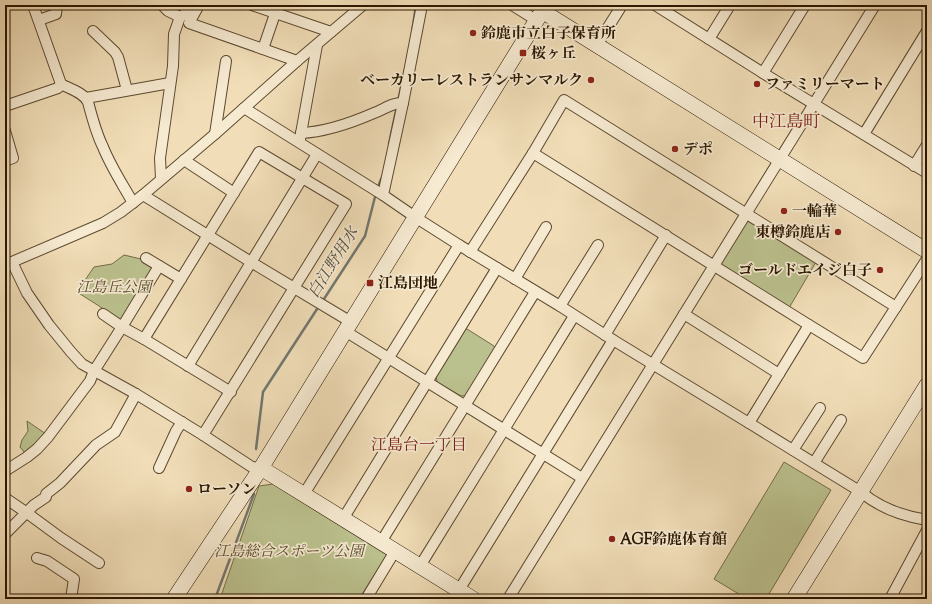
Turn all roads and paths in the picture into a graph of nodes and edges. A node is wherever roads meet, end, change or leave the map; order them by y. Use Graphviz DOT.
graph roads {
  1 [pos="34,5"];
  2 [pos="56,5"];
  3 [pos="162,5"];
  4 [pos="190,5"];
  5 [pos="198,5"];
  6 [pos="252,5"];
  7 [pos="363,5"];
  8 [pos="422,5"];
  9 [pos="512,5"];
  10 [pos="622,5"];
  11 [pos="655,5"];
  12 [pos="730,5"];
  13 [pos="804,5"];
  14 [pos="875,5"];
  15 [pos="276,9"];
  16 [pos="542,12"];
  17 [pos="180,17"];
  18 [pos="39,20"];
  19 [pos="93,31"];
  20 [pos="331,32"];
  21 [pos="927,32"];
  22 [pos="709,39"];
  23 [pos="316,45"];
  24 [pos="597,45"];
  25 [pos="263,49"];
  26 [pos="226,60"];
  27 [pos="297,61"];
  28 [pos="763,73"];
  29 [pos="170,83"];
  30 [pos="61,84"];
  31 [pos="128,90"];
  32 [pos="86,98"];
  33 [pos="399,103"];
  34 [pos="814,103"];
  35 [pos="5,106"];
  36 [pos="244,108"];
  37 [pos="5,131"];
  38 [pos="215,134"];
  39 [pos="864,134"];
  40 [pos="300,138"];
  41 [pos="927,145"];
  42 [pos="533,153"];
  43 [pos="317,154"];
  44 [pos="779,159"];
  45 [pos="184,160"];
  46 [pos="5,161"];
  47 [pos="914,166"];
  48 [pos="927,173"];
  49 [pos="302,178"];
  50 [pos="161,179"];
  51 [pos="234,193"];
  52 [pos="379,193"];
  53 [pos="143,195"];
  54 [pos="133,203"];
  55 [pos="746,214"];
  56 [pos="415,217"];
  57 [pos="546,227"];
  58 [pos="208,236"];
  59 [pos="666,236"];
  60 [pos="459,245"];
  61 [pos="598,245"];
  62 [pos="927,250"];
  63 [pos="470,252"];
  64 [pos="146,258"];
  65 [pos="927,259"];
  66 [pos="251,262"];
  67 [pos="8,263"];
  68 [pos="159,266"];
  69 [pos="713,266"];
  70 [pos="497,268"];
  71 [pos="181,279"];
  72 [pos="515,279"];
  73 [pos="295,288"];
  74 [pos="535,292"];
  75 [pos="560,306"];
  76 [pos="896,307"];
  77 [pos="103,314"];
  78 [pos="684,314"];
  79 [pos="574,316"];
  80 [pos="809,325"];
  81 [pos="122,327"];
  82 [pos="348,327"];
  83 [pos="604,334"];
  84 [pos="144,339"];
  85 [pos="613,340"];
  86 [pos="388,358"];
  87 [pos="653,364"];
  88 [pos="188,366"];
  89 [pos="94,371"];
  90 [pos="779,374"];
  91 [pos="427,382"];
  92 [pos="927,385"];
  93 [pos="231,392"];
  94 [pos="136,394"];
  95 [pos="466,405"];
  96 [pos="820,408"];
  97 [pos="841,420"];
  98 [pos="182,422"];
  99 [pos="749,422"];
  100 [pos="504,430"];
  101 [pos="203,435"];
  102 [pos="793,450"];
  103 [pos="543,453"];
  104 [pos="814,463"];
  105 [pos="159,468"];
  106 [pos="261,468"];
  107 [pos="5,471"];
  108 [pos="582,478"];
  109 [pos="861,492"];
  110 [pos="304,494"];
  111 [pos="5,498"];
  112 [pos="27,513"];
  113 [pos="343,519"];
  114 [pos="927,520"];
  115 [pos="927,530"];
  116 [pos="5,534"];
  117 [pos="381,542"];
  118 [pos="395,551"];
  119 [pos="37,558"];
  120 [pos="99,563"];
  121 [pos="420,566"];
  122 [pos="459,590"];
  123 [pos="70,599"];
  124 [pos="174,599"];
  125 [pos="366,599"];
  126 [pos="473,599"];
  127 [pos="508,599"];
  128 [pos="794,599"];
  129 [pos="890,599"];
  1 -- 18 [label="street"];
  2 -- 18 [label="street"];
  3 -- 17 [label="street"];
  4 -- 17 [label="street"];
  5 -- 25 [label="street"];
  6 -- 15 [label="street"];
  7 -- 20 [label="street"];
  8 -- 33 [label="street"];
  9 -- 16 [label="street"];
  10 -- 24 [label="street"];
  11 -- 22 [label="street"];
  12 -- 22 [label="street"];
  13 -- 28 [label="street"];
  14 -- 34 [label="street"];
  15 -- 20 [label="street"];
  15 -- 25 [label="street"];
  16 -- 24 [label="street"];
  16 -- 56 [label="street"];
  17 -- 29 [label="street"];
  18 -- 30 [label="street"];
  19 -- 31 [label="street"];
  20 -- 23 [label="street"];
  21 -- 39 [label="street"];
  22 -- 28 [label="street"];
  23 -- 27 [label="street"];
  23 -- 40 [label="street"];
  24 -- 44 [label="street"];
  25 -- 27 [label="street"];
  26 -- 38 [label="street"];
  27 -- 36 [label="street"];
  28 -- 34 [label="street"];
  29 -- 31 [label="street"];
  29 -- 50 [label="street"];
  30 -- 32 [label="street"];
  30 -- 35 [label="street"];
  31 -- 32 [label="street"];
  32 -- 54 [label="street"];
  33 -- 40 [label="street"];
  33 -- 52 [label="street"];
  34 -- 39 [label="street"];
  34 -- 44 [label="street"];
  36 -- 38 [label="street"];
  36 -- 40 [label="street"];
  37 -- 46 [label="street"];
  38 -- 45 [label="street"];
  39 -- 47 [label="street"];
  40 -- 43 [label="street"];
  41 -- 47 [label="street"];
  42 -- 55 [label="street"];
  42 -- 59 [label="street"];
  42 -- 63 [label="street"];
  43 -- 49 [label="street"];
  43 -- 52 [label="street"];
  44 -- 55 [label="street"];
  44 -- 62 [label="street"];
  45 -- 50 [label="street"];
  45 -- 51 [label="street"];
  47 -- 48 [label="street"];
  49 -- 51 [label="street"];
  49 -- 66 [label="street"];
  49 -- 73 [label="street"];
  50 -- 53 [label="street"];
  51 -- 58 [label="street"];
  52 -- 56 [label="street"];
  53 -- 54 [label="street"];
  53 -- 58 [label="street"];
  54 -- 67 [label="street"];
  55 -- 69 [label="street"];
  55 -- 76 [label="street"];
  56 -- 60 [label="street"];
  56 -- 82 [label="street"];
  57 -- 72 [label="street"];
  58 -- 66 [label="street"];
  58 -- 71 [label="street"];
  59 -- 69 [label="street"];
  59 -- 83 [label="street"];
  60 -- 63 [label="street"];
  60 -- 86 [label="street"];
  61 -- 75 [label="street"];
  63 -- 70 [label="street"];
  64 -- 68 [label="street"];
  65 -- 76 [label="street"];
  66 -- 73 [label="street"];
  66 -- 88 [label="street"];
  67 -- 89 [label="street"];
  68 -- 71 [label="street"];
  68 -- 81 [label="street"];
  69 -- 78 [label="street"];
  69 -- 80 [label="street"];
  70 -- 72 [label="street"];
  70 -- 91 [label="street"];
  71 -- 84 [label="street"];
  72 -- 74 [label="street"];
  73 -- 82 [label="street"];
  73 -- 93 [label="street"];
  74 -- 75 [label="street"];
  74 -- 95 [label="street"];
  75 -- 79 [label="street"];
  76 -- 80 [label="street"];
  77 -- 81 [label="street"];
  78 -- 87 [label="street"];
  78 -- 90 [label="street"];
  79 -- 83 [label="street"];
  79 -- 100 [label="street"];
  80 -- 90 [label="street"];
  81 -- 84 [label="street"];
  81 -- 89 [label="street"];
  82 -- 86 [label="street"];
  82 -- 106 [label="street"];
  83 -- 85 [label="street"];
  84 -- 88 [label="street"];
  85 -- 87 [label="street"];
  85 -- 103 [label="street"];
  86 -- 91 [label="street"];
  86 -- 110 [label="street"];
  87 -- 99 [label="street"];
  87 -- 108 [label="street"];
  88 -- 93 [label="street"];
  89 -- 94 [label="street"];
  89 -- 107 [label="street"];
  90 -- 99 [label="street"];
  91 -- 95 [label="street"];
  91 -- 113 [label="street"];
  92 -- 109 [label="street"];
  93 -- 101 [label="street"];
  94 -- 98 [label="street"];
  94 -- 112 [label="street"];
  95 -- 100 [label="street"];
  95 -- 117 [label="street"];
  96 -- 102 [label="street"];
  97 -- 104 [label="street"];
  98 -- 101 [label="street"];
  98 -- 105 [label="street"];
  99 -- 102 [label="street"];
  100 -- 103 [label="street"];
  100 -- 121 [label="street"];
  101 -- 106 [label="street"];
  102 -- 104 [label="street"];
  103 -- 108 [label="street"];
  103 -- 122 [label="street"];
  104 -- 109 [label="street"];
  106 -- 110 [label="street"];
  106 -- 124 [label="street"];
  108 -- 127 [label="street"];
  109 -- 114 [label="street"];
  109 -- 128 [label="street"];
  110 -- 113 [label="street"];
  111 -- 112 [label="street"];
  112 -- 116 [label="street"];
  112 -- 120 [label="street"];
  113 -- 117 [label="street"];
  115 -- 129 [label="street"];
  117 -- 118 [label="street"];
  118 -- 121 [label="street"];
  118 -- 125 [label="street"];
  119 -- 123 [label="street"];
  121 -- 122 [label="street"];
  122 -- 126 [label="street"];
}
